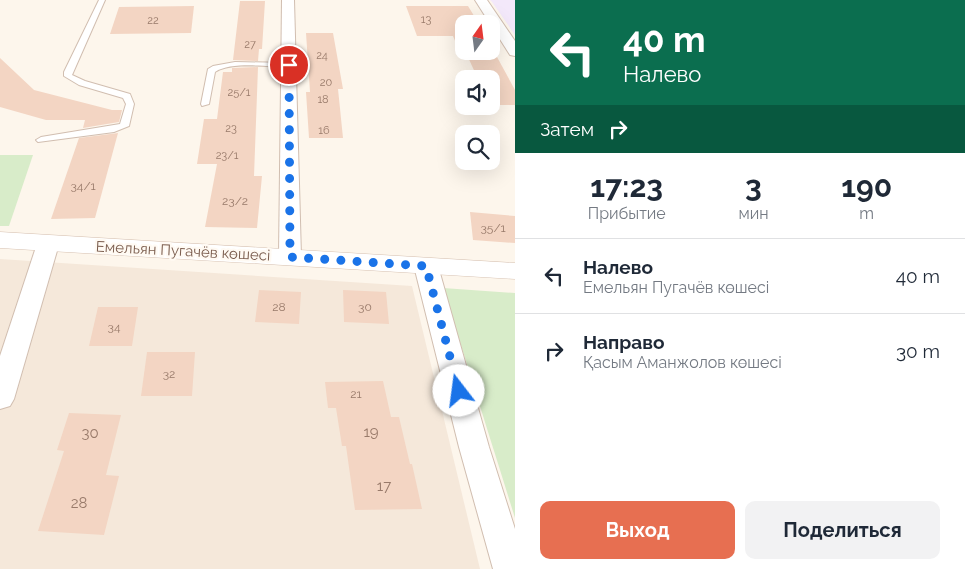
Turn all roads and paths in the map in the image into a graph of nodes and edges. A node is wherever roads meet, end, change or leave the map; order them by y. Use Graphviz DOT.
graph roads {
  1 [pos="102,0"];
  2 [pos="288,0"];
  3 [pos="480,0"];
  4 [pos="515,52"];
  5 [pos="289,65"];
  6 [pos="206,104"];
  7 [pos="41,140"];
  8 [pos="0,240"];
  9 [pos="48,244"];
  10 [pos="290,257"];
  11 [pos="426,266"];
  12 [pos="515,271"];
  13 [pos="0,399"];
  14 [pos="510,569"];
  1 -- 7 [label="lane"];
  2 -- 5 [label="street"];
  3 -- 4 [label="street"];
  5 -- 6 [label="lane"];
  5 -- 10 [label="street"];
  8 -- 9 [label="street, Емельян Пугачёв көшесі"];
  9 -- 10 [label="street, Емельян Пугачёв көшесі"];
  9 -- 13 [label="street"];
  10 -- 11 [label="street, Емельян Пугачёв көшесі"];
  11 -- 12 [label="street, Емельян Пугачёв көшесі"];
  11 -- 14 [label="street"];
}
